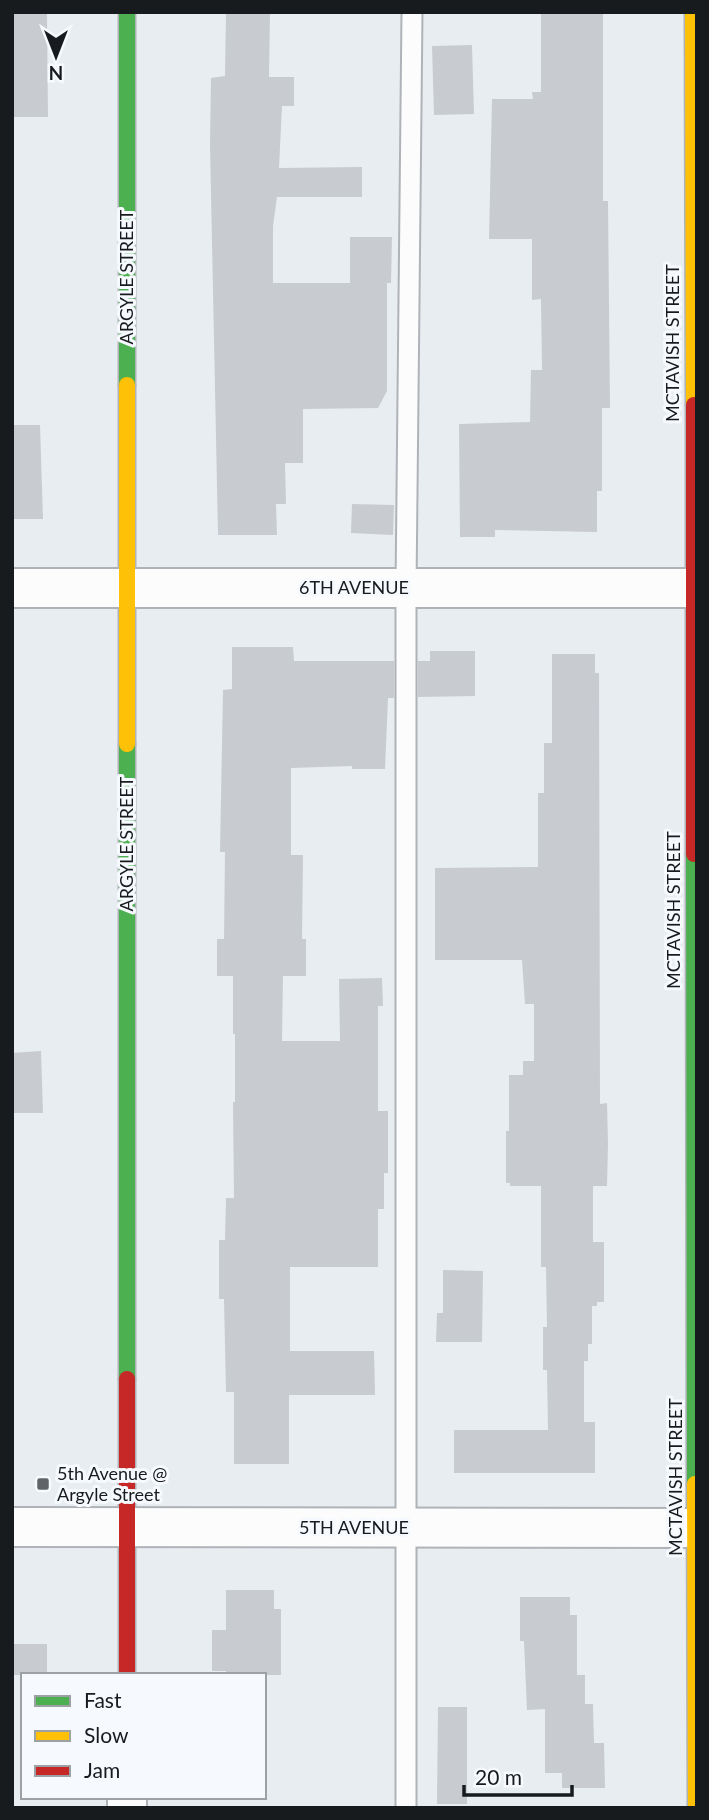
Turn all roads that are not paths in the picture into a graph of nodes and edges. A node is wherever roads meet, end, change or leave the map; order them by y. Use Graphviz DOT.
graph roads {
  1 [pos="127,12"];
  2 [pos="412,12"];
  3 [pos="693,12"];
  4 [pos="12,588"];
  5 [pos="127,588"];
  6 [pos="406,588"];
  7 [pos="694,588"];
  8 [pos="12,1527"];
  9 [pos="128,1527"];
  10 [pos="406,1528"];
  11 [pos="696,1528"];
  12 [pos="127,1673"];
  13 [pos="406,1808"];
  14 [pos="696,1808"];
  1 -- 5 [label="street, ARGYLE STREET"];
  2 -- 6 [label="lane"];
  3 -- 7 [label="street, MCTAVISH STREET"];
  4 -- 5 [label="street, 6TH AVENUE"];
  5 -- 6 [label="street, 6TH AVENUE"];
  5 -- 9 [label="street, ARGYLE STREET"];
  6 -- 7 [label="street, 6TH AVENUE"];
  6 -- 10 [label="lane"];
  7 -- 11 [label="street, MCTAVISH STREET"];
  8 -- 9 [label="street, 5TH AVENUE"];
  9 -- 10 [label="street, 5TH AVENUE"];
  9 -- 12 [label="street, ARGYLE STREET"];
  10 -- 11 [label="street, 5TH AVENUE"];
  10 -- 13 [label="lane"];
  11 -- 14 [label="street, MCTAVISH STREET"];
}
